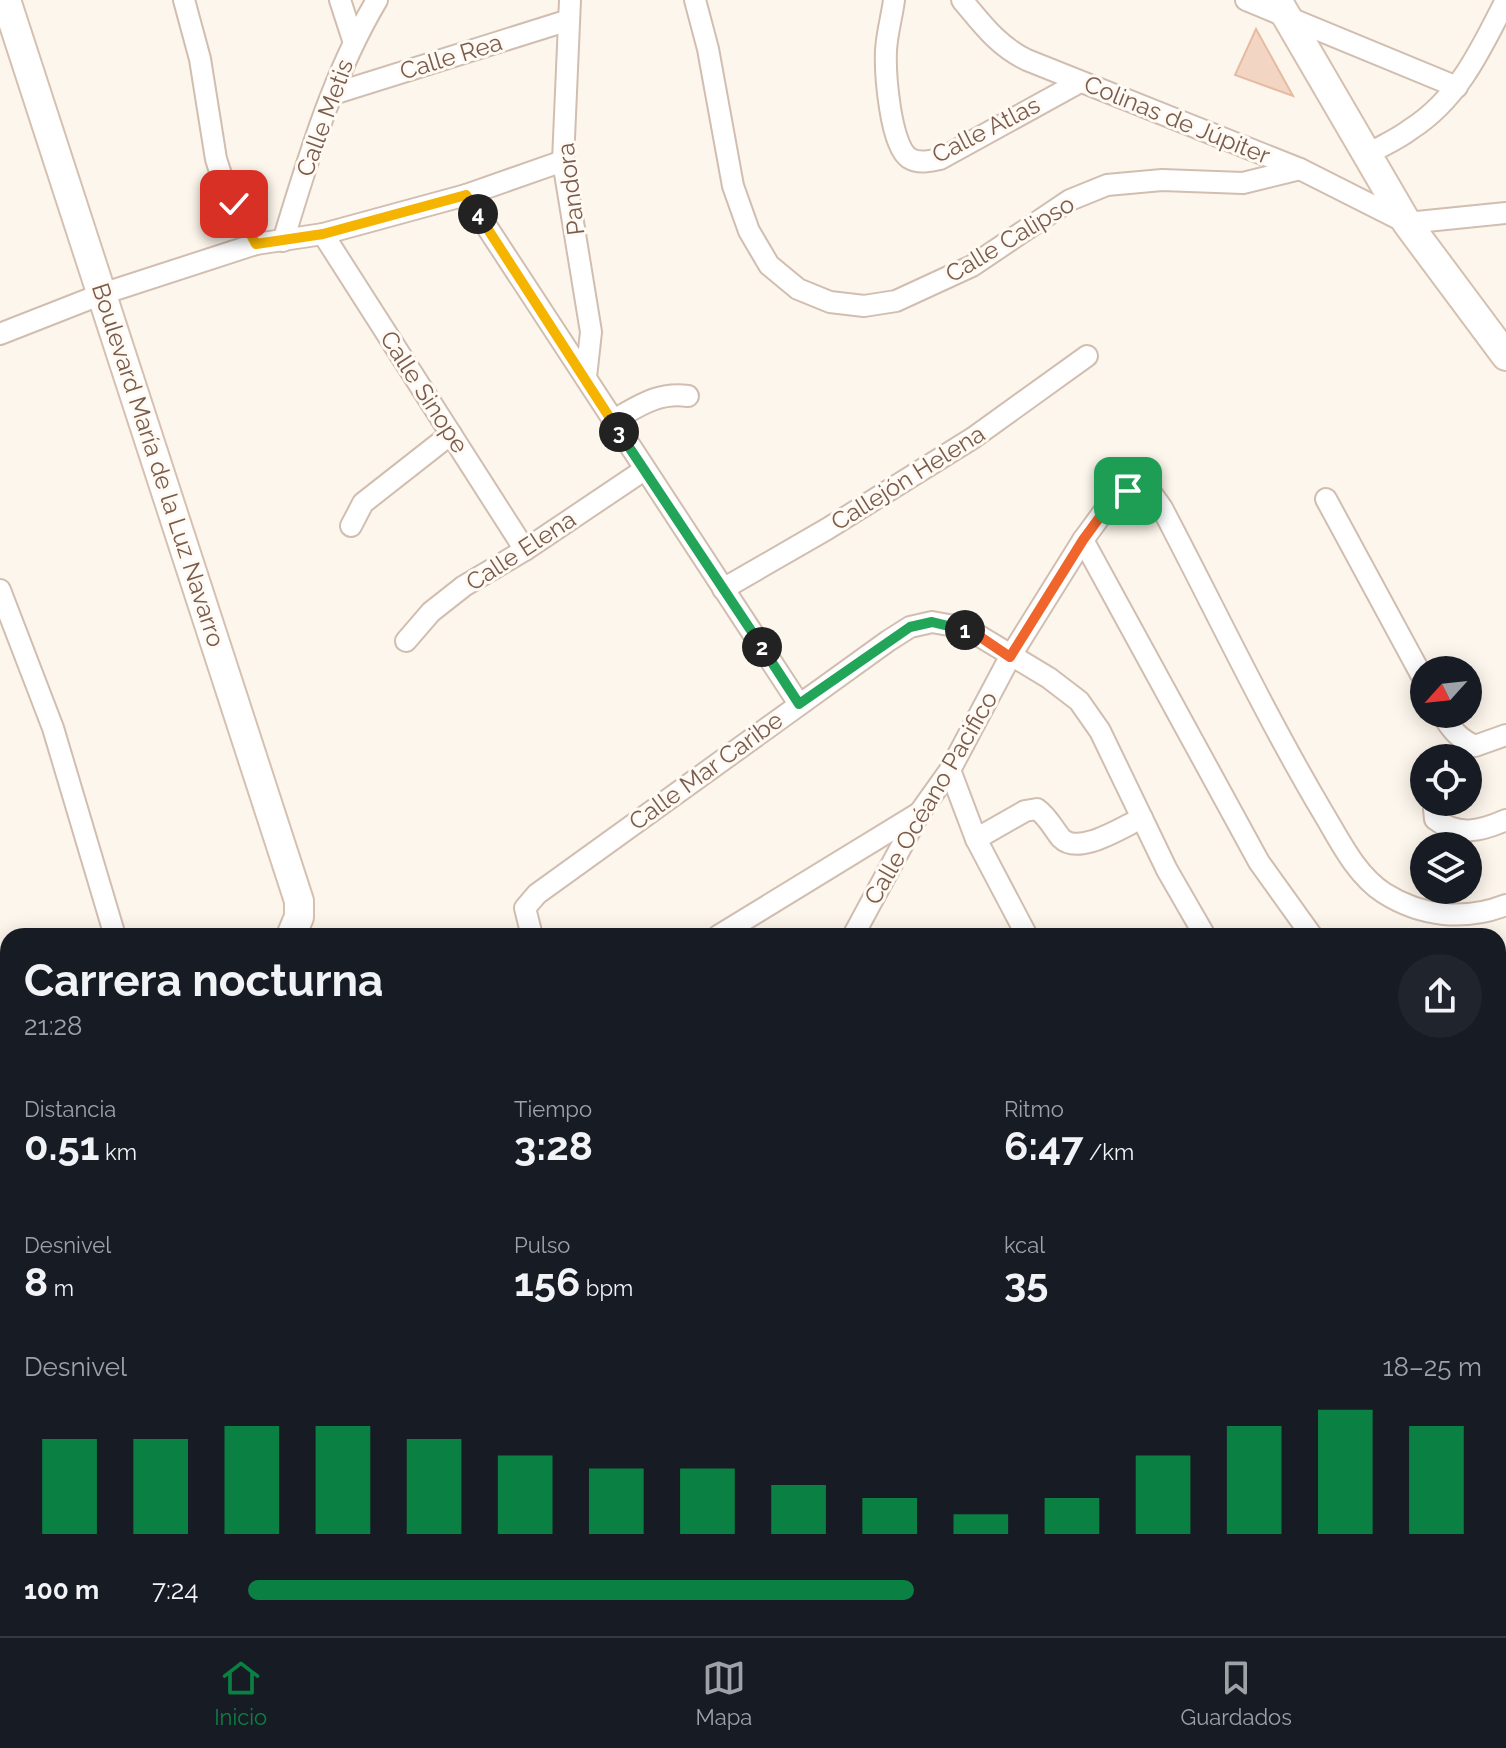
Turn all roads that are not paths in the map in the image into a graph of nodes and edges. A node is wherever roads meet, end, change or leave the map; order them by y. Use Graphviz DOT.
graph roads {
  1 [pos="6,0"];
  2 [pos="184,0"];
  3 [pos="340,0"];
  4 [pos="377,0"];
  5 [pos="695,0"];
  6 [pos="894,0"];
  7 [pos="962,0"];
  8 [pos="1246,0"];
  9 [pos="1506,0"];
  10 [pos="1281,8"];
  11 [pos="570,10"];
  12 [pos="353,40"];
  13 [pos="1080,82"];
  14 [pos="1457,87"];
  15 [pos="333,94"];
  16 [pos="1368,154"];
  17 [pos="563,161"];
  18 [pos="1300,169"];
  19 [pos="466,195"];
  20 [pos="1506,213"];
  21 [pos="1407,223"];
  22 [pos="323,234"];
  23 [pos="283,241"];
  24 [pos="256,244"];
  25 [pos="102,294"];
  26 [pos="0,334"];
  27 [pos="1087,356"];
  28 [pos="1506,356"];
  29 [pos="586,377"];
  30 [pos="688,396"];
  31 [pos="612,421"];
  32 [pos="451,434"];
  33 [pos="644,470"];
  34 [pos="1326,499"];
  35 [pos="351,526"];
  36 [pos="1083,540"];
  37 [pos="525,550"];
  38 [pos="723,589"];
  39 [pos="0,590"];
  40 [pos="406,641"];
  41 [pos="1411,656"];
  42 [pos="1010,657"];
  43 [pos="799,704"];
  44 [pos="1450,728"];
  45 [pos="1506,735"];
  46 [pos="1467,744"];
  47 [pos="1482,747"];
  48 [pos="950,770"];
  49 [pos="920,812"];
  50 [pos="1435,816"];
  51 [pos="1142,818"];
  52 [pos="1506,820"];
  53 [pos="976,839"];
  54 [pos="1506,905"];
  55 [pos="113,928"];
  56 [pos="294,928"];
  57 [pos="530,928"];
  58 [pos="731,928"];
  59 [pos="857,928"];
  60 [pos="1023,928"];
  61 [pos="1200,928"];
  62 [pos="1306,928"];
  1 -- 25 [label="street, Boulevard María de la Luz Navarro"];
  2 -- 24 [label="street"];
  3 -- 12 [label="street"];
  4 -- 12 [label="street, Calle Metis"];
  5 -- 18 [label="street, Calle Calipso"];
  6 -- 13 [label="street, Calle Atlas"];
  7 -- 13 [label="street, Colinas de Júpiter"];
  8 -- 10 [label="street"];
  9 -- 14 [label="street"];
  10 -- 14 [label="street"];
  10 -- 16 [label="street"];
  11 -- 15 [label="street, Calle Rea"];
  11 -- 17 [label="street, Pandora"];
  12 -- 15 [label="street, Calle Metis"];
  13 -- 18 [label="street, Colinas de Júpiter"];
  14 -- 16 [label="street"];
  15 -- 23 [label="street, Calle Metis"];
  16 -- 21 [label="street"];
  17 -- 19 [label="street"];
  17 -- 29 [label="street, Pandora"];
  18 -- 21 [label="street, Colinas de Júpiter"];
  19 -- 22 [label="street"];
  19 -- 29 [label="street"];
  20 -- 21 [label="street"];
  21 -- 28 [label="street"];
  22 -- 23 [label="street"];
  22 -- 32 [label="street, Calle Sinope"];
  23 -- 24 [label="street"];
  24 -- 25 [label="street"];
  25 -- 26 [label="street"];
  25 -- 56 [label="street, Boulevard María de la Luz Navarro"];
  27 -- 38 [label="street, Callejón Helena"];
  29 -- 31 [label="street"];
  30 -- 31 [label="street"];
  31 -- 33 [label="street"];
  32 -- 35 [label="street"];
  32 -- 37 [label="street, Calle Sinope"];
  33 -- 37 [label="street, Calle Elena"];
  33 -- 38 [label="street"];
  34 -- 41 [label="street"];
  36 -- 42 [label="street, Calle Océano Pacifico"];
  36 -- 54 [label="street, Calle Océano Pacifico"];
  36 -- 62 [label="street"];
  37 -- 40 [label="street, Calle Elena"];
  38 -- 43 [label="street"];
  39 -- 55 [label="street"];
  42 -- 43 [label="street, Calle Mar Caribe"];
  42 -- 48 [label="street, Calle Océano Pacifico"];
  42 -- 51 [label="street, Calle Mar Caribe"];
  43 -- 57 [label="street, Calle Mar Caribe"];
  44 -- 46 [label="street"];
  45 -- 47 [label="street"];
  48 -- 49 [label="street, Calle Océano Pacifico"];
  48 -- 53 [label="street"];
  49 -- 58 [label="street"];
  49 -- 59 [label="street, Calle Océano Pacifico"];
  50 -- 52 [label="street"];
  51 -- 53 [label="street"];
  51 -- 61 [label="street, Calle Mar Caribe"];
  53 -- 60 [label="street"];
}
